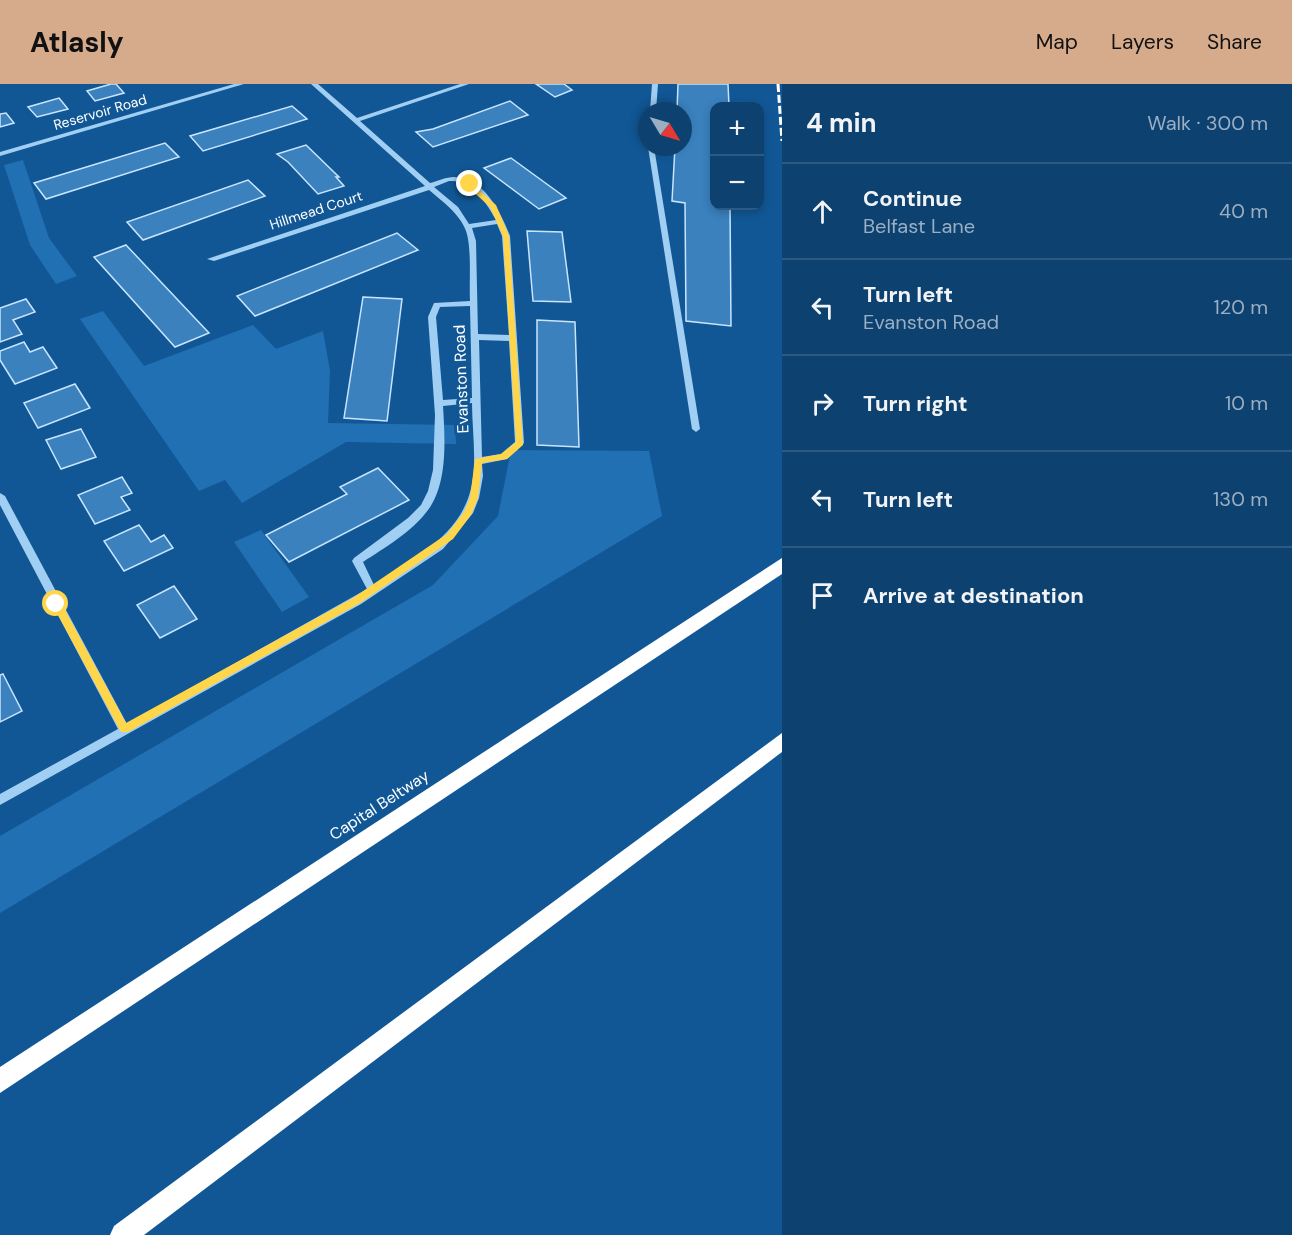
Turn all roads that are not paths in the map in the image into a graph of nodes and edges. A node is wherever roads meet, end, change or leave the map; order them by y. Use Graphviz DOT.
graph roads {
  1 [pos="241,84"];
  2 [pos="314,84"];
  3 [pos="466,84"];
  4 [pos="655,84"];
  5 [pos="654,102"];
  6 [pos="358,120"];
  7 [pos="0,154"];
  8 [pos="652,156"];
  9 [pos="429,187"];
  10 [pos="501,221"];
  11 [pos="467,225"];
  12 [pos="211,259"];
  13 [pos="474,303"];
  14 [pos="475,338"];
  15 [pos="513,338"];
  16 [pos="477,400"];
  17 [pos="437,404"];
  18 [pos="696,429"];
  19 [pos="478,461"];
  20 [pos="0,496"];
  21 [pos="782,565"];
  22 [pos="372,590"];
  23 [pos="124,729"];
  24 [pos="782,741"];
  25 [pos="0,800"];
  26 [pos="0,1081"];
  27 [pos="123,1235"];
  1 -- 7 [label="street, Reservoir Road"];
  2 -- 6 [label="street, Evanston Road"];
  3 -- 6 [label="street"];
  4 -- 5 [label="street"];
  6 -- 9 [label="street, Evanston Road"];
  8 -- 18 [label="street"];
  9 -- 10 [label="street, Hillmead Court"];
  9 -- 11 [label="street, Evanston Road"];
  9 -- 12 [label="street, Hillmead Court"];
  10 -- 11 [label="street"];
  10 -- 15 [label="street"];
  11 -- 13 [label="street, Evanston Road"];
  13 -- 14 [label="street, Evanston Road"];
  13 -- 17 [label="street"];
  14 -- 15 [label="street"];
  14 -- 16 [label="street, Evanston Road"];
  15 -- 19 [label="street"];
  16 -- 17 [label="street"];
  16 -- 19 [label="street, Evanston Road"];
  17 -- 22 [label="street"];
  19 -- 22 [label="street, Evanston Road"];
  20 -- 23 [label="street"];
  21 -- 26 [label="highway, Capital Beltway"];
  22 -- 23 [label="street, Evanston Road"];
  23 -- 25 [label="street, Evanston Road"];
  24 -- 27 [label="highway"];
}
